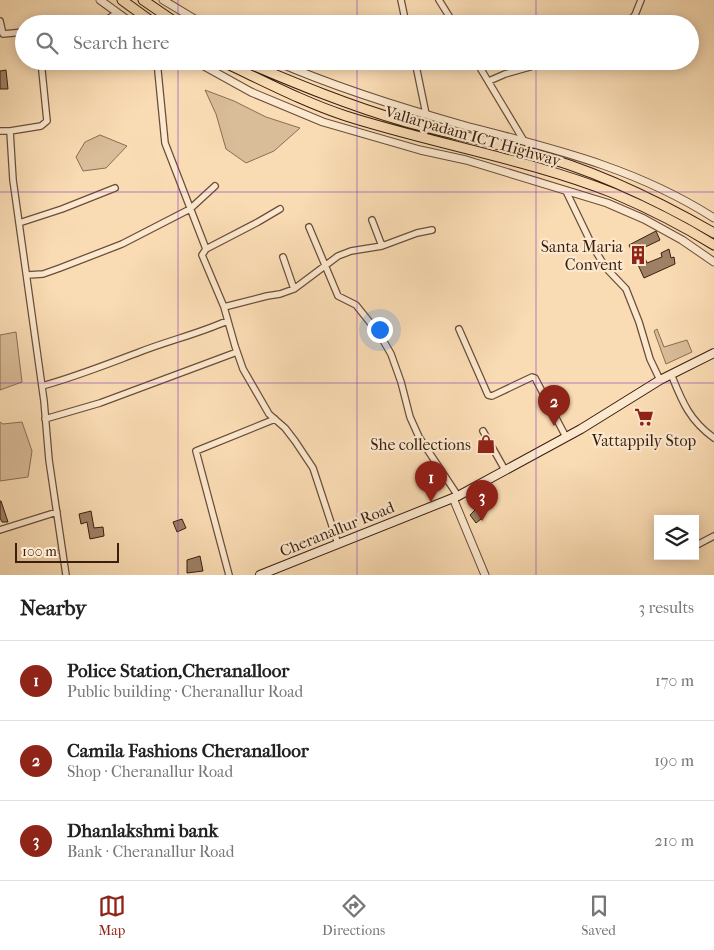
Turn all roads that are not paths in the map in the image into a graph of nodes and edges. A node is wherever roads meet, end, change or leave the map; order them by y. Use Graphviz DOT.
graph roads {
  1 [pos="100,0"];
  2 [pos="122,0"];
  3 [pos="143,0"];
  4 [pos="163,0"];
  5 [pos="401,0"];
  6 [pos="439,0"];
  7 [pos="641,0"];
  8 [pos="117,13"];
  9 [pos="114,15"];
  10 [pos="120,15"];
  11 [pos="143,15"];
  12 [pos="165,15"];
  13 [pos="188,15"];
  14 [pos="404,15"];
  15 [pos="448,15"];
  16 [pos="635,15"];
  17 [pos="0,22"];
  18 [pos="15,33"];
  19 [pos="42,70"];
  20 [pos="157,70"];
  21 [pos="211,70"];
  22 [pos="239,70"];
  23 [pos="265,70"];
  24 [pos="294,70"];
  25 [pos="416,70"];
  26 [pos="482,70"];
  27 [pos="519,70"];
  28 [pos="489,81"];
  29 [pos="426,114"];
  30 [pos="406,122"];
  31 [pos="479,129"];
  32 [pos="10,130"];
  33 [pos="0,131"];
  34 [pos="402,133"];
  35 [pos="474,139"];
  36 [pos="524,141"];
  37 [pos="468,149"];
  38 [pos="547,158"];
  39 [pos="466,160"];
  40 [pos="544,170"];
  41 [pos="215,186"];
  42 [pos="115,188"];
  43 [pos="566,191"];
  44 [pos="190,209"];
  45 [pos="280,209"];
  46 [pos="714,218"];
  47 [pos="372,220"];
  48 [pos="19,223"];
  49 [pos="309,227"];
  50 [pos="432,230"];
  51 [pos="714,233"];
  52 [pos="714,245"];
  53 [pos="382,246"];
  54 [pos="206,249"];
  55 [pos="283,257"];
  56 [pos="714,262"];
  57 [pos="325,266"];
  58 [pos="28,275"];
  59 [pos="294,290"];
  60 [pos="224,307"];
  61 [pos="227,321"];
  62 [pos="459,329"];
  63 [pos="237,352"];
  64 [pos="714,352"];
  65 [pos="671,374"];
  66 [pos="660,380"];
  67 [pos="42,386"];
  68 [pos="46,419"];
  69 [pos="275,419"];
  70 [pos="483,431"];
  71 [pos="566,438"];
  72 [pos="714,438"];
  73 [pos="505,470"];
  74 [pos="456,497"];
  75 [pos="57,512"];
  76 [pos="0,530"];
  77 [pos="714,536"];
  78 [pos="338,544"];
  79 [pos="699,544"];
  80 [pos="265,574"];
  81 [pos="66,575"];
  82 [pos="229,575"];
  83 [pos="485,575"];
  1 -- 8 [label="street"];
  2 -- 11 [label="highway"];
  3 -- 12 [label="highway"];
  4 -- 13 [label="street"];
  5 -- 14 [label="street"];
  6 -- 15 [label="street"];
  7 -- 16 [label="street"];
  8 -- 9 [label="street"];
  8 -- 10 [label="street"];
  17 -- 18 [label="street"];
  19 -- 32 [label="street"];
  20 -- 44 [label="street"];
  21 -- 39 [label="street"];
  22 -- 34 [label="highway, Vallarpadam ICT Highway"];
  23 -- 30 [label="highway, Vallarpadam ICT Highway"];
  24 -- 29 [label="street"];
  25 -- 29 [label="street"];
  26 -- 28 [label="street"];
  27 -- 28 [label="street"];
  28 -- 36 [label="street"];
  29 -- 31 [label="street"];
  30 -- 34 [label="highway"];
  30 -- 35 [label="highway, Vallarpadam ICT Highway"];
  31 -- 35 [label="highway"];
  31 -- 36 [label="street"];
  32 -- 33 [label="street"];
  32 -- 48 [label="street"];
  34 -- 37 [label="highway, Vallarpadam ICT Highway"];
  35 -- 38 [label="highway, Vallarpadam ICT Highway"];
  36 -- 46 [label="street"];
  37 -- 39 [label="highway"];
  37 -- 40 [label="highway, Vallarpadam ICT Highway"];
  38 -- 40 [label="highway"];
  38 -- 51 [label="highway, Vallarpadam ICT Highway"];
  39 -- 43 [label="street"];
  40 -- 52 [label="highway, Vallarpadam ICT Highway"];
  41 -- 44 [label="street"];
  42 -- 48 [label="street"];
  43 -- 56 [label="street"];
  43 -- 66 [label="street"];
  44 -- 54 [label="street"];
  44 -- 58 [label="street"];
  45 -- 54 [label="street"];
  47 -- 53 [label="street"];
  48 -- 58 [label="street"];
  49 -- 57 [label="street"];
  50 -- 53 [label="street"];
  53 -- 57 [label="street"];
  54 -- 60 [label="street"];
  55 -- 59 [label="street"];
  57 -- 59 [label="street"];
  57 -- 74 [label="street"];
  58 -- 67 [label="street"];
  59 -- 60 [label="street"];
  60 -- 61 [label="street"];
  61 -- 63 [label="street"];
  61 -- 67 [label="street"];
  62 -- 71 [label="street"];
  63 -- 68 [label="street"];
  63 -- 69 [label="street"];
  64 -- 65 [label="main road, Cheranallur Road"];
  65 -- 66 [label="main road, Cheranallur Road"];
  65 -- 72 [label="street"];
  66 -- 71 [label="main road, Cheranallur Road"];
  67 -- 68 [label="street"];
  68 -- 75 [label="street"];
  69 -- 78 [label="street"];
  69 -- 82 [label="street"];
  70 -- 73 [label="street"];
  71 -- 73 [label="main road, Cheranallur Road"];
  73 -- 74 [label="main road, Cheranallur Road"];
  74 -- 78 [label="main road, Cheranallur Road"];
  74 -- 83 [label="street"];
  75 -- 76 [label="street"];
  75 -- 81 [label="street"];
  77 -- 79 [label="street"];
  78 -- 80 [label="main road, Cheranallur Road"];
}
